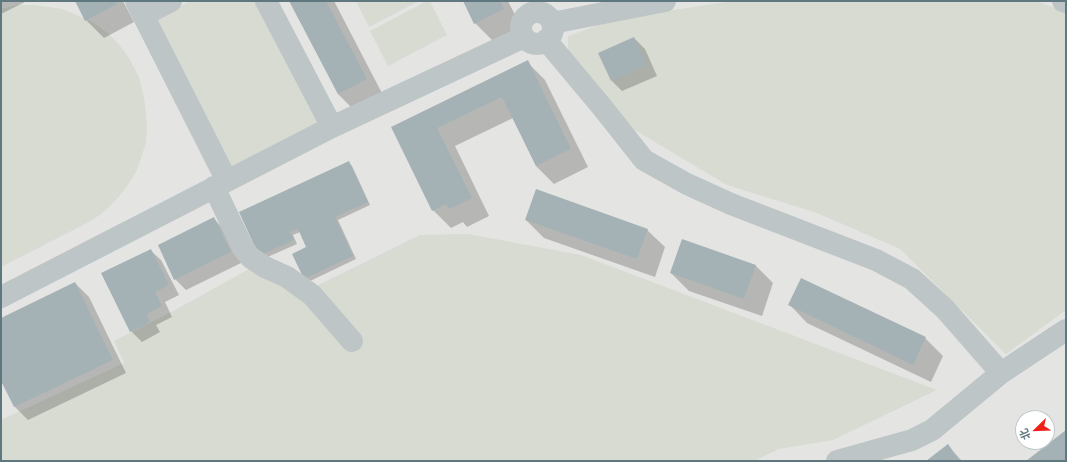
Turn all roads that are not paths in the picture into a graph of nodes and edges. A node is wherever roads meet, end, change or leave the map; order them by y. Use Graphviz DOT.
graph roads {
  1 [pos="171,1"];
  2 [pos="266,1"];
  3 [pos="665,1"];
  4 [pos="1062,1"];
  5 [pos="1066,2"];
  6 [pos="140,8"];
  7 [pos="523,8"];
  8 [pos="549,31"];
  9 [pos="524,37"];
  10 [pos="332,127"];
  11 [pos="220,184"];
  12 [pos="1,297"];
  13 [pos="1066,330"];
  14 [pos="352,341"];
  15 [pos="1001,373"];
  16 [pos="879,455"];
  17 [pos="837,461"];
  1 -- 6 [label="lane"];
  2 -- 10 [label="lane"];
  3 -- 8 [label="lane"];
  4 -- 5 [label="lane"];
  6 -- 11 [label="lane"];
  7 -- 8 [label="lane"];
  7 -- 9 [label="lane"];
  8 -- 9 [label="lane"];
  8 -- 15 [label="lane"];
  9 -- 10 [label="lane"];
  10 -- 11 [label="lane"];
  11 -- 12 [label="lane"];
  11 -- 14 [label="lane"];
  13 -- 15 [label="lane"];
  15 -- 16 [label="lane"];
  16 -- 17 [label="lane"];
}
